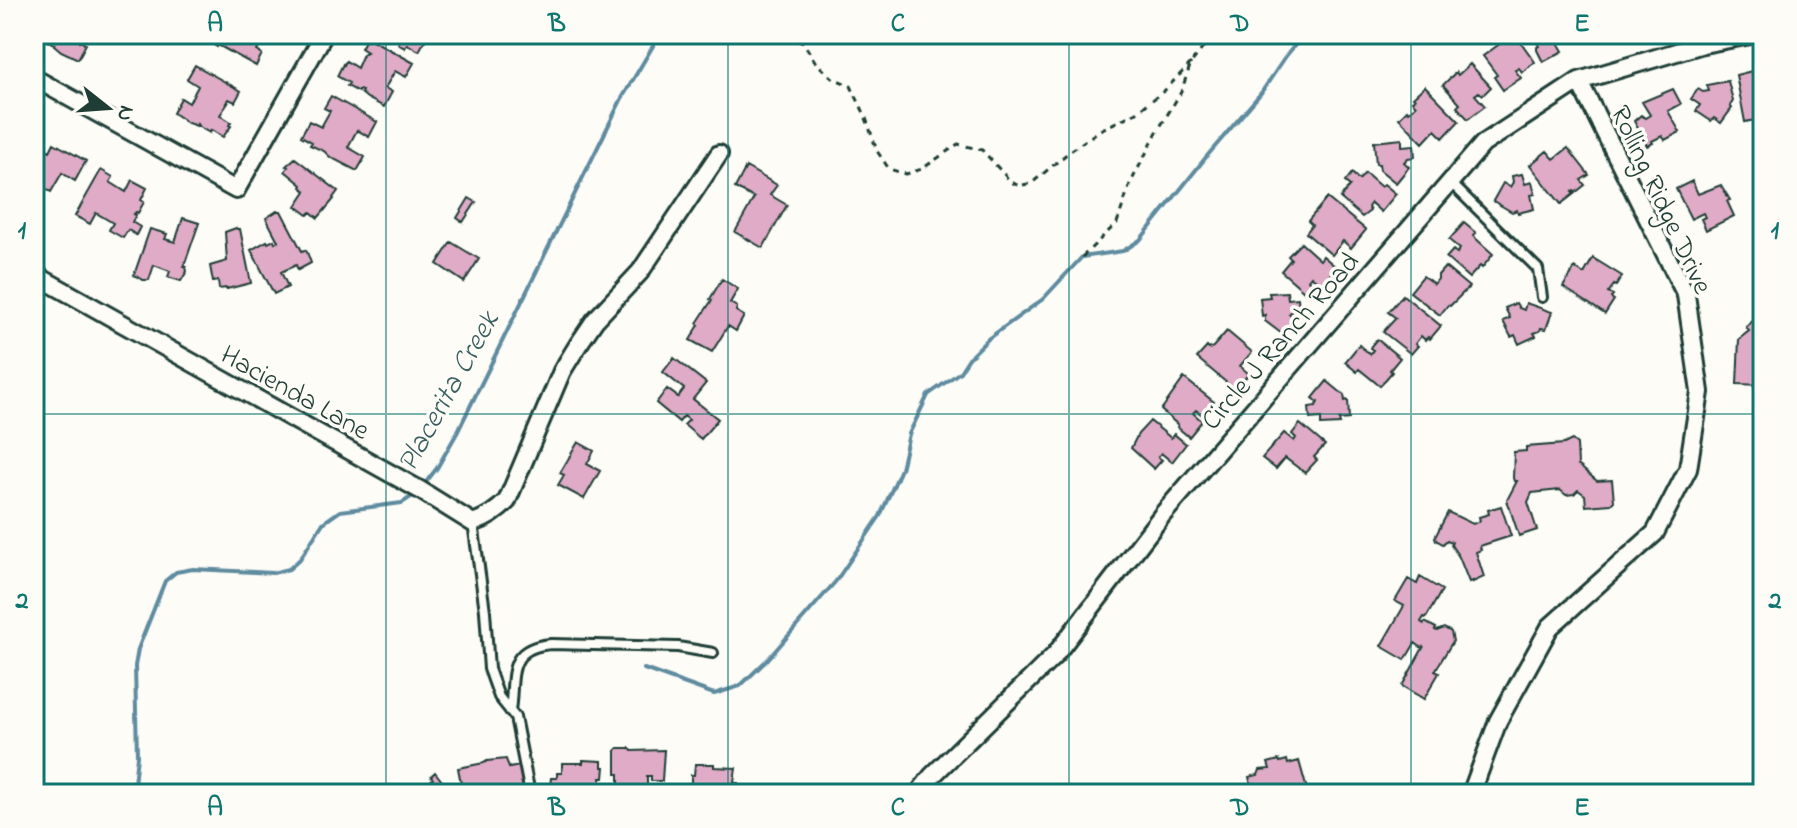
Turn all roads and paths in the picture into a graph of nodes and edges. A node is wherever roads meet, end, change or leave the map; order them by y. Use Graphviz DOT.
graph roads {
  1 [pos="324,34"];
  2 [pos="787,34"];
  3 [pos="1214,34"];
  4 [pos="1756,34"];
  5 [pos="1191,63"];
  6 [pos="34,78"];
  7 [pos="1579,81"];
  8 [pos="719,154"];
  9 [pos="1450,182"];
  10 [pos="1082,257"];
  11 [pos="34,274"];
  12 [pos="1542,297"];
  13 [pos="473,523"];
  14 [pos="713,653"];
  15 [pos="510,711"];
  16 [pos="530,794"];
  17 [pos="918,794"];
  18 [pos="1471,794"];
  1 -- 6 [label="street"];
  2 -- 5 [label="path"];
  3 -- 5 [label="path"];
  4 -- 7 [label="street, Circle J Ranch Road"];
  5 -- 10 [label="path"];
  7 -- 9 [label="street, Circle J Ranch Road"];
  7 -- 18 [label="street, Rolling Ridge Drive"];
  8 -- 13 [label="street"];
  9 -- 12 [label="lane"];
  9 -- 17 [label="street, Circle J Ranch Road"];
  11 -- 13 [label="street, Hacienda Lane"];
  13 -- 15 [label="lane"];
  14 -- 15 [label="lane"];
  15 -- 16 [label="lane"];
}
